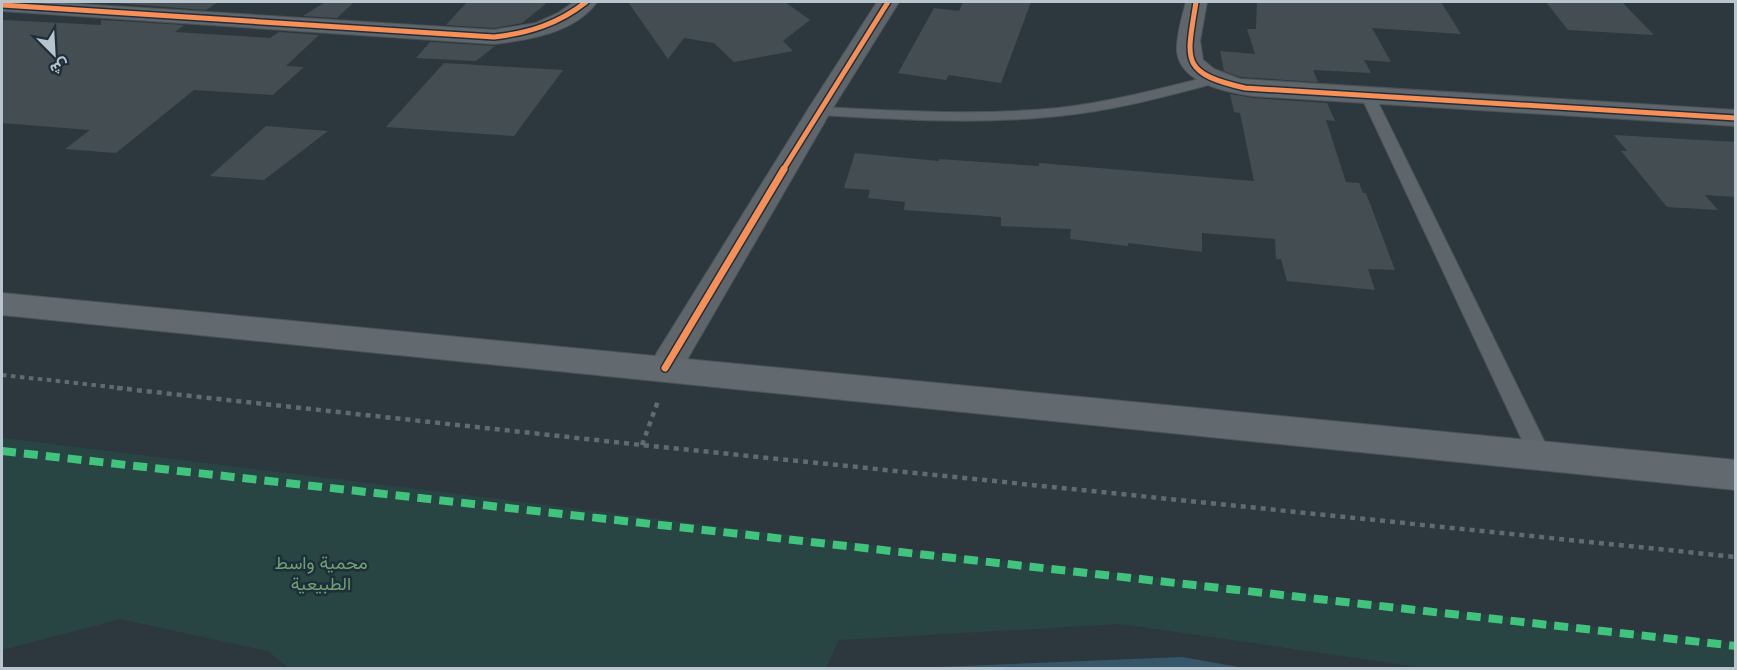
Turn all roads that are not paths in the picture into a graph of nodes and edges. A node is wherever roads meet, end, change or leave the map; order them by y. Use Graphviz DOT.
graph roads {
  1 [pos="294,2"];
  2 [pos="586,2"];
  3 [pos="888,2"];
  4 [pos="1196,2"];
  5 [pos="2,5"];
  6 [pos="262,21"];
  7 [pos="1215,79"];
  8 [pos="1368,96"];
  9 [pos="819,111"];
  10 [pos="1736,118"];
  11 [pos="2,304"];
  12 [pos="665,368"];
  13 [pos="1541,457"];
  14 [pos="1736,475"];
  1 -- 6 [label="street"];
  2 -- 6 [label="street"];
  3 -- 9 [label="street"];
  4 -- 7 [label="street"];
  5 -- 6 [label="street"];
  7 -- 8 [label="street"];
  7 -- 9 [label="lane"];
  8 -- 10 [label="street"];
  8 -- 13 [label="lane"];
  9 -- 12 [label="street"];
  11 -- 12 [label="main road"];
  12 -- 13 [label="main road"];
  13 -- 14 [label="main road"];
}
